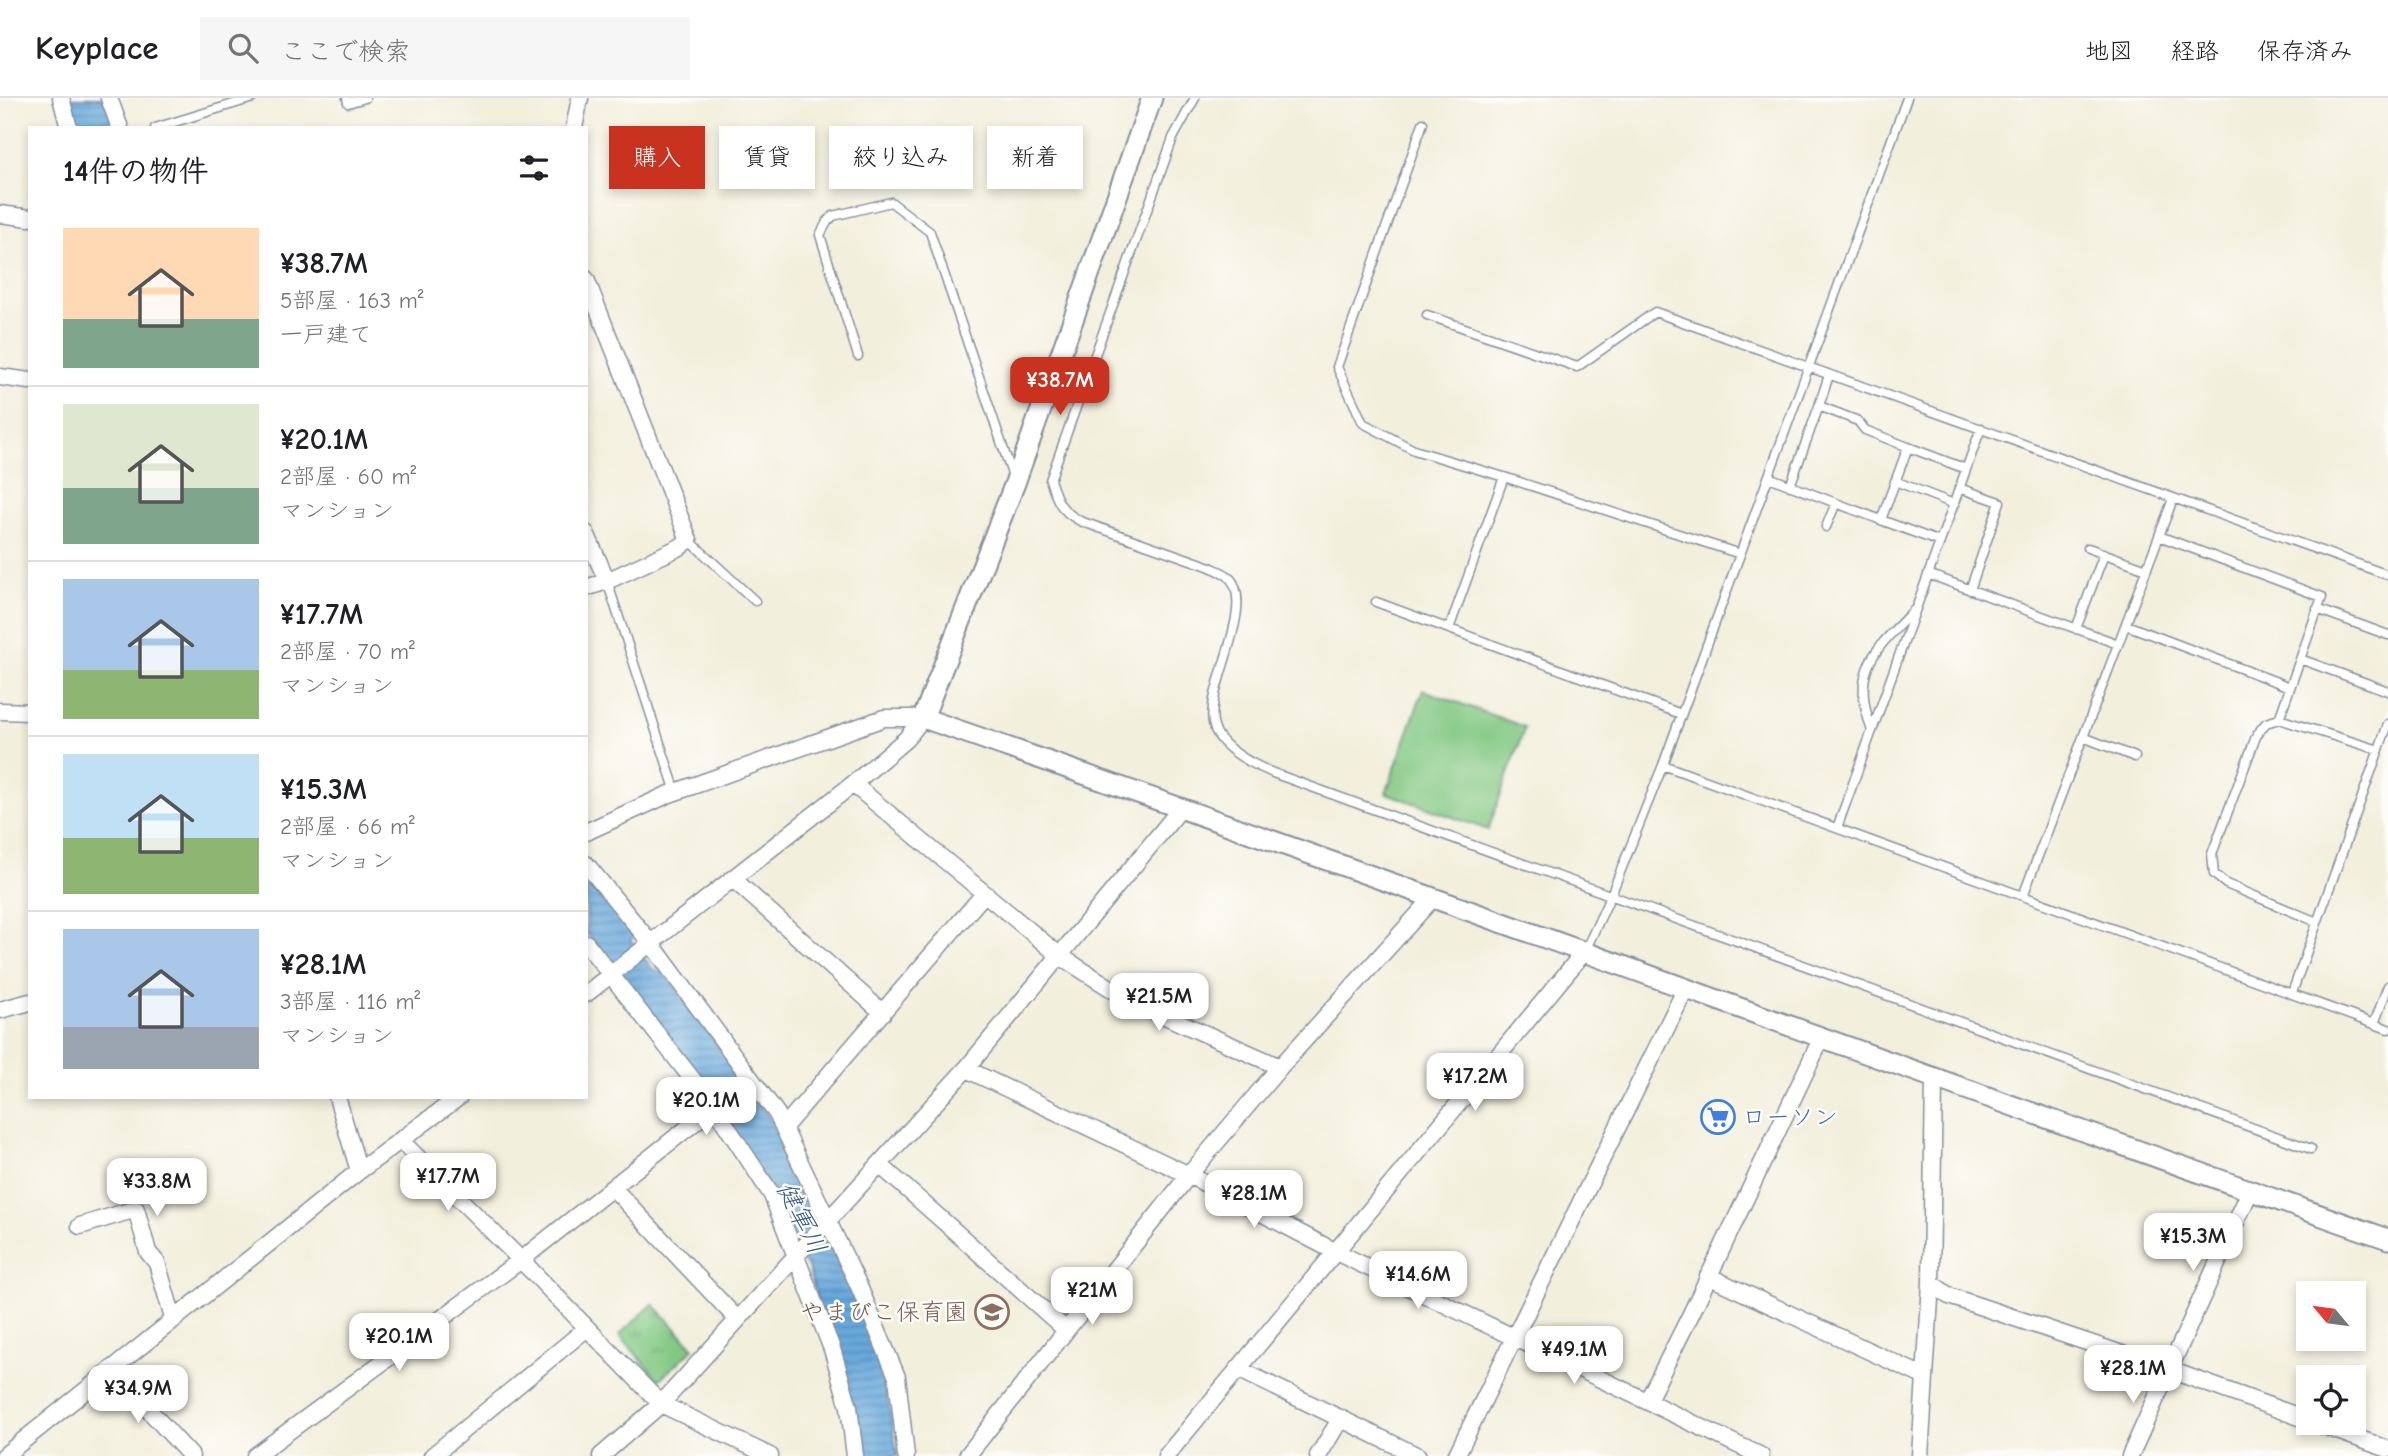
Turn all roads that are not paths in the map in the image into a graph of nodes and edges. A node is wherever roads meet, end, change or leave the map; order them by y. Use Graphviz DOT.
graph roads {
  1 [pos="61,98"];
  2 [pos="109,98"];
  3 [pos="253,98"];
  4 [pos="346,98"];
  5 [pos="365,98"];
  6 [pos="580,98"];
  7 [pos="1152,98"];
  8 [pos="1195,98"];
  9 [pos="1907,98"];
  10 [pos="1423,123"];
  11 [pos="68,126"];
  12 [pos="119,126"];
  13 [pos="162,126"];
  14 [pos="574,126"];
  15 [pos="0,214"];
  16 [pos="28,218"];
  17 [pos="588,284"];
  18 [pos="1427,315"];
  19 [pos="858,356"];
  20 [pos="1809,368"];
  21 [pos="1829,375"];
  22 [pos="0,377"];
  23 [pos="28,381"];
  24 [pos="1819,406"];
  25 [pos="1981,428"];
  26 [pos="1908,447"];
  27 [pos="1966,469"];
  28 [pos="1504,477"];
  29 [pos="1769,477"];
  30 [pos="1895,481"];
  31 [pos="1016,483"];
  32 [pos="1790,486"];
  33 [pos="1959,488"];
  34 [pos="2173,499"];
  35 [pos="1836,503"];
  36 [pos="1954,504"];
  37 [pos="1881,520"];
  38 [pos="1826,527"];
  39 [pos="2159,536"];
  40 [pos="588,538"];
  41 [pos="689,540"];
  42 [pos="1940,542"];
  43 [pos="2088,548"];
  44 [pos="1740,554"];
  45 [pos="2104,554"];
  46 [pos="2147,569"];
  47 [pos="1928,574"];
  48 [pos="2388,575"];
  49 [pos="607,581"];
  50 [pos="588,587"];
  51 [pos="1970,590"];
  52 [pos="755,601"];
  53 [pos="1376,602"];
  54 [pos="1917,606"];
  55 [pos="2317,609"];
  56 [pos="2126,625"];
  57 [pos="1449,629"];
  58 [pos="2076,629"];
  59 [pos="2388,635"];
  60 [pos="2118,645"];
  61 [pos="2300,659"];
  62 [pos="2290,687"];
  63 [pos="2388,691"];
  64 [pos="0,711"];
  65 [pos="28,712"];
  66 [pos="1681,714"];
  67 [pos="923,718"];
  68 [pos="2279,719"];
  69 [pos="2388,724"];
  70 [pos="1872,731"];
  71 [pos="2083,737"];
  72 [pos="2379,750"];
  73 [pos="2135,757"];
  74 [pos="1662,765"];
  75 [pos="853,784"];
  76 [pos="676,792"];
  77 [pos="1182,807"];
  78 [pos="1837,828"];
  79 [pos="588,831"];
  80 [pos="588,866"];
  81 [pos="733,879"];
  82 [pos="984,894"];
  83 [pos="1611,895"];
  84 [pos="2023,896"];
  85 [pos="1432,899"];
  86 [pos="2317,922"];
  87 [pos="650,942"];
  88 [pos="588,945"];
  89 [pos="1585,951"];
  90 [pos="1060,956"];
  91 [pos="611,974"];
  92 [pos="2388,986"];
  93 [pos="1686,988"];
  94 [pos="588,992"];
  95 [pos="2291,993"];
  96 [pos="28,1003"];
  97 [pos="0,1010"];
  98 [pos="883,1013"];
  99 [pos="2374,1024"];
  100 [pos="2388,1029"];
  101 [pos="1822,1037"];
  102 [pos="1280,1068"];
  103 [pos="966,1069"];
  104 [pos="1934,1079"];
  105 [pos="338,1099"];
  106 [pos="451,1100"];
  107 [pos="714,1107"];
  108 [pos="783,1127"];
  109 [pos="401,1141"];
  110 [pos="2311,1149"];
  111 [pos="880,1165"];
  112 [pos="359,1171"];
  113 [pos="1189,1175"];
  114 [pos="613,1188"];
  115 [pos="2250,1191"];
  116 [pos="829,1221"];
  117 [pos="80,1226"];
  118 [pos="2388,1240"];
  119 [pos="1336,1252"];
  120 [pos="796,1257"];
  121 [pos="521,1260"];
  122 [pos="1708,1276"];
  123 [pos="1931,1283"];
  124 [pos="173,1318"];
  125 [pos="737,1320"];
  126 [pos="587,1328"];
  127 [pos="1066,1331"];
  128 [pos="1516,1338"];
  129 [pos="111,1369"];
  130 [pos="1238,1369"];
  131 [pos="2170,1370"];
  132 [pos="1925,1377"];
  133 [pos="1648,1400"];
  134 [pos="661,1404"];
  135 [pos="2296,1416"];
  136 [pos="1341,1418"];
  137 [pos="2349,1435"];
  138 [pos="2388,1449"];
  139 [pos="4,1456"];
  140 [pos="191,1456"];
  141 [pos="255,1456"];
  142 [pos="432,1456"];
  143 [pos="601,1456"];
  144 [pos="770,1456"];
  145 [pos="855,1456"];
  146 [pos="906,1456"];
  147 [pos="967,1456"];
  148 [pos="1166,1456"];
  149 [pos="1318,1456"];
  150 [pos="1418,1456"];
  151 [pos="1456,1456"];
  152 [pos="1761,1456"];
  153 [pos="1920,1456"];
  154 [pos="2130,1456"];
  1 -- 11 [label="street"];
  2 -- 12 [label="street"];
  3 -- 13 [label="lane"];
  4 -- 5 [label="lane"];
  6 -- 14 [label="street"];
  7 -- 31 [label="street"];
  8 -- 83 [label="lane"];
  9 -- 20 [label="lane"];
  10 -- 28 [label="lane"];
  15 -- 16 [label="street"];
  17 -- 41 [label="street"];
  18 -- 20 [label="lane"];
  19 -- 31 [label="lane"];
  20 -- 21 [label="lane"];
  20 -- 29 [label="lane"];
  21 -- 24 [label="lane"];
  21 -- 25 [label="lane"];
  22 -- 23 [label="street"];
  24 -- 26 [label="lane"];
  24 -- 32 [label="lane"];
  25 -- 27 [label="lane"];
  25 -- 34 [label="lane"];
  26 -- 27 [label="lane"];
  26 -- 30 [label="lane"];
  27 -- 33 [label="lane"];
  28 -- 44 [label="lane"];
  28 -- 57 [label="lane"];
  29 -- 32 [label="lane"];
  29 -- 44 [label="lane"];
  30 -- 36 [label="lane"];
  30 -- 37 [label="lane"];
  31 -- 67 [label="street"];
  32 -- 35 [label="lane"];
  33 -- 36 [label="lane"];
  33 -- 51 [label="lane"];
  34 -- 39 [label="lane"];
  34 -- 48 [label="lane"];
  35 -- 37 [label="lane"];
  35 -- 38 [label="lane"];
  36 -- 42 [label="lane"];
  37 -- 42 [label="lane"];
  39 -- 46 [label="lane"];
  39 -- 55 [label="lane"];
  40 -- 49 [label="street"];
  41 -- 49 [label="street"];
  41 -- 52 [label="lane"];
  42 -- 47 [label="lane"];
  43 -- 45 [label="lane"];
  44 -- 66 [label="lane"];
  45 -- 46 [label="lane"];
  45 -- 58 [label="lane"];
  46 -- 56 [label="lane"];
  47 -- 51 [label="lane"];
  47 -- 54 [label="lane"];
  49 -- 50 [label="street"];
  49 -- 76 [label="lane"];
  51 -- 58 [label="lane"];
  53 -- 57 [label="lane"];
  54 -- 70 [label="lane"];
  54 -- 70 [label="lane"];
  55 -- 59 [label="lane"];
  55 -- 61 [label="lane"];
  56 -- 60 [label="lane"];
  56 -- 62 [label="lane"];
  57 -- 66 [label="lane"];
  58 -- 60 [label="lane"];
  60 -- 71 [label="lane"];
  61 -- 62 [label="lane"];
  61 -- 63 [label="lane"];
  62 -- 68 [label="lane"];
  64 -- 65 [label="street"];
  66 -- 74 [label="lane"];
  67 -- 75 [label="street"];
  67 -- 76 [label="street"];
  67 -- 77 [label="street"];
  68 -- 72 [label="lane"];
  68 -- 86 [label="lane"];
  69 -- 72 [label="lane"];
  70 -- 78 [label="lane"];
  71 -- 73 [label="lane"];
  71 -- 84 [label="lane"];
  72 -- 86 [label="lane"];
  74 -- 78 [label="lane"];
  74 -- 83 [label="lane"];
  75 -- 81 [label="street"];
  75 -- 82 [label="street"];
  76 -- 79 [label="street"];
  77 -- 85 [label="street"];
  77 -- 90 [label="street"];
  78 -- 84 [label="lane"];
  80 -- 87 [label="street"];
  81 -- 87 [label="street"];
  81 -- 98 [label="street"];
  82 -- 90 [label="street"];
  82 -- 98 [label="street"];
  83 -- 89 [label="lane"];
  83 -- 110 [label="lane"];
  84 -- 95 [label="lane"];
  85 -- 89 [label="street"];
  85 -- 102 [label="street"];
  86 -- 95 [label="lane"];
  87 -- 91 [label="street"];
  87 -- 108 [label="street"];
  88 -- 91 [label="street"];
  89 -- 93 [label="street"];
  89 -- 119 [label="street"];
  90 -- 102 [label="street"];
  90 -- 103 [label="street"];
  91 -- 94 [label="street"];
  91 -- 107 [label="street"];
  92 -- 99 [label="lane"];
  93 -- 101 [label="street"];
  93 -- 128 [label="street"];
  95 -- 99 [label="lane"];
  96 -- 97 [label="street"];
  98 -- 108 [label="street"];
  99 -- 100 [label="lane"];
  101 -- 104 [label="street"];
  101 -- 122 [label="street"];
  102 -- 113 [label="street"];
  103 -- 111 [label="street"];
  103 -- 113 [label="street"];
  104 -- 115 [label="street"];
  104 -- 123 [label="street"];
  105 -- 112 [label="street"];
  106 -- 109 [label="street"];
  107 -- 114 [label="street"];
  107 -- 120 [label="street"];
  108 -- 116 [label="street"];
  109 -- 112 [label="street"];
  109 -- 121 [label="street"];
  111 -- 116 [label="street"];
  111 -- 127 [label="street"];
  112 -- 124 [label="street"];
  113 -- 119 [label="street"];
  113 -- 127 [label="street"];
  114 -- 121 [label="street"];
  114 -- 125 [label="street"];
  115 -- 118 [label="street"];
  115 -- 131 [label="street"];
  116 -- 120 [label="street"];
  116 -- 146 [label="street"];
  117 -- 124 [label="street"];
  119 -- 128 [label="street"];
  119 -- 130 [label="street"];
  120 -- 125 [label="street"];
  120 -- 145 [label="street"];
  121 -- 126 [label="street"];
  121 -- 141 [label="street"];
  122 -- 132 [label="street"];
  122 -- 133 [label="street"];
  123 -- 131 [label="street"];
  123 -- 132 [label="street"];
  124 -- 129 [label="street"];
  125 -- 134 [label="street"];
  126 -- 134 [label="street"];
  126 -- 142 [label="street"];
  127 -- 147 [label="street"];
  128 -- 133 [label="street"];
  128 -- 151 [label="street"];
  129 -- 139 [label="street"];
  129 -- 140 [label="street"];
  130 -- 136 [label="street"];
  130 -- 148 [label="street"];
  131 -- 135 [label="street"];
  131 -- 154 [label="street"];
  132 -- 153 [label="street"];
  133 -- 152 [label="street"];
  134 -- 143 [label="street"];
  134 -- 144 [label="street"];
  136 -- 149 [label="street"];
  136 -- 150 [label="street"];
  137 -- 138 [label="street"];
}
